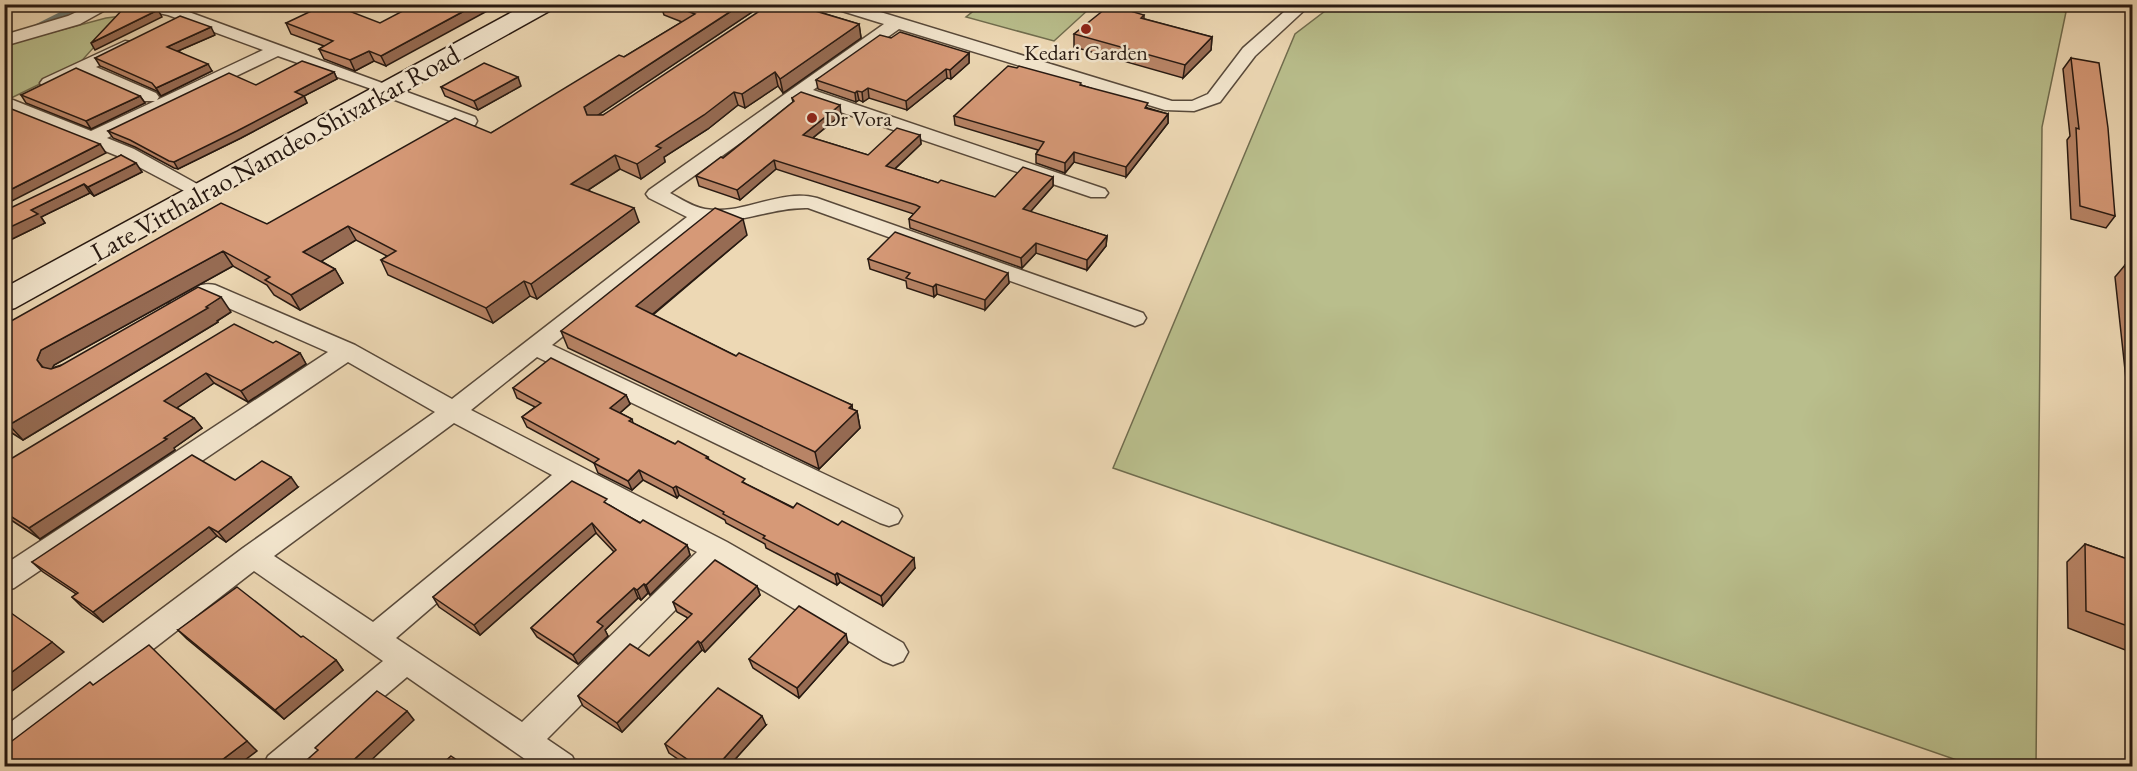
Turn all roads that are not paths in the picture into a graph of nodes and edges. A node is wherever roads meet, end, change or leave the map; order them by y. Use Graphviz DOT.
graph roads {
  1 [pos="108,4"];
  2 [pos="136,4"];
  3 [pos="835,4"];
  4 [pos="892,4"];
  5 [pos="1303,4"];
  6 [pos="531,5"];
  7 [pos="183,15"];
  8 [pos="875,17"];
  9 [pos="896,23"];
  10 [pos="163,26"];
  11 [pos="143,37"];
  12 [pos="4,41"];
  13 [pos="278,50"];
  14 [pos="82,67"];
  15 [pos="383,89"];
  16 [pos="800,92"];
  17 [pos="150,97"];
  18 [pos="6,104"];
  19 [pos="468,121"];
  20 [pos="90,139"];
  21 [pos="126,153"];
  22 [pos="107,163"];
  23 [pos="192,189"];
  24 [pos="1098,194"];
  25 [pos="702,215"];
  26 [pos="4,288"];
  27 [pos="4,301"];
  28 [pos="165,313"];
  29 [pos="1135,318"];
  30 [pos="535,346"];
  31 [pos="347,351"];
  32 [pos="453,411"];
  33 [pos="571,473"];
  34 [pos="888,516"];
  35 [pos="717,550"];
  36 [pos="253,556"];
  37 [pos="4,580"];
  38 [pos="374,639"];
  39 [pos="893,652"];
  40 [pos="405,660"];
  41 [pos="524,741"];
  42 [pos="4,746"];
  43 [pos="279,766"];
  44 [pos="561,766"];
  1 -- 12 [label="street"];
  2 -- 7 [label="street"];
  3 -- 8 [label="street"];
  4 -- 8 [label="street"];
  5 -- 9 [label="street"];
  6 -- 15 [label="main road, Late Vitthalrao Namdeo Shivarkar Road"];
  7 -- 10 [label="street"];
  7 -- 13 [label="street"];
  8 -- 9 [label="street"];
  9 -- 16 [label="street"];
  11 -- 14 [label="street"];
  13 -- 15 [label="street"];
  13 -- 20 [label="street"];
  14 -- 17 [label="street"];
  14 -- 18 [label="street"];
  15 -- 19 [label="street"];
  15 -- 23 [label="main road, Late Vitthalrao Namdeo Shivarkar Road"];
  15 -- 27 [label="main road, Late Vitthalrao Namdeo Shivarkar Road"];
  16 -- 24 [label="street"];
  16 -- 25 [label="street"];
  18 -- 20 [label="street"];
  20 -- 21 [label="street"];
  21 -- 22 [label="street"];
  21 -- 23 [label="street"];
  23 -- 26 [label="main road, Late Vitthalrao Namdeo Shivarkar Road"];
  25 -- 29 [label="street"];
  25 -- 30 [label="street"];
  28 -- 31 [label="street"];
  30 -- 32 [label="street"];
  30 -- 34 [label="street"];
  31 -- 32 [label="street"];
  31 -- 37 [label="street"];
  32 -- 33 [label="street"];
  32 -- 36 [label="street"];
  33 -- 35 [label="street"];
  33 -- 38 [label="street"];
  35 -- 39 [label="street"];
  35 -- 41 [label="street"];
  36 -- 38 [label="street"];
  36 -- 42 [label="street"];
  38 -- 40 [label="street"];
  40 -- 41 [label="street"];
  40 -- 43 [label="street"];
  41 -- 44 [label="street"];
}
